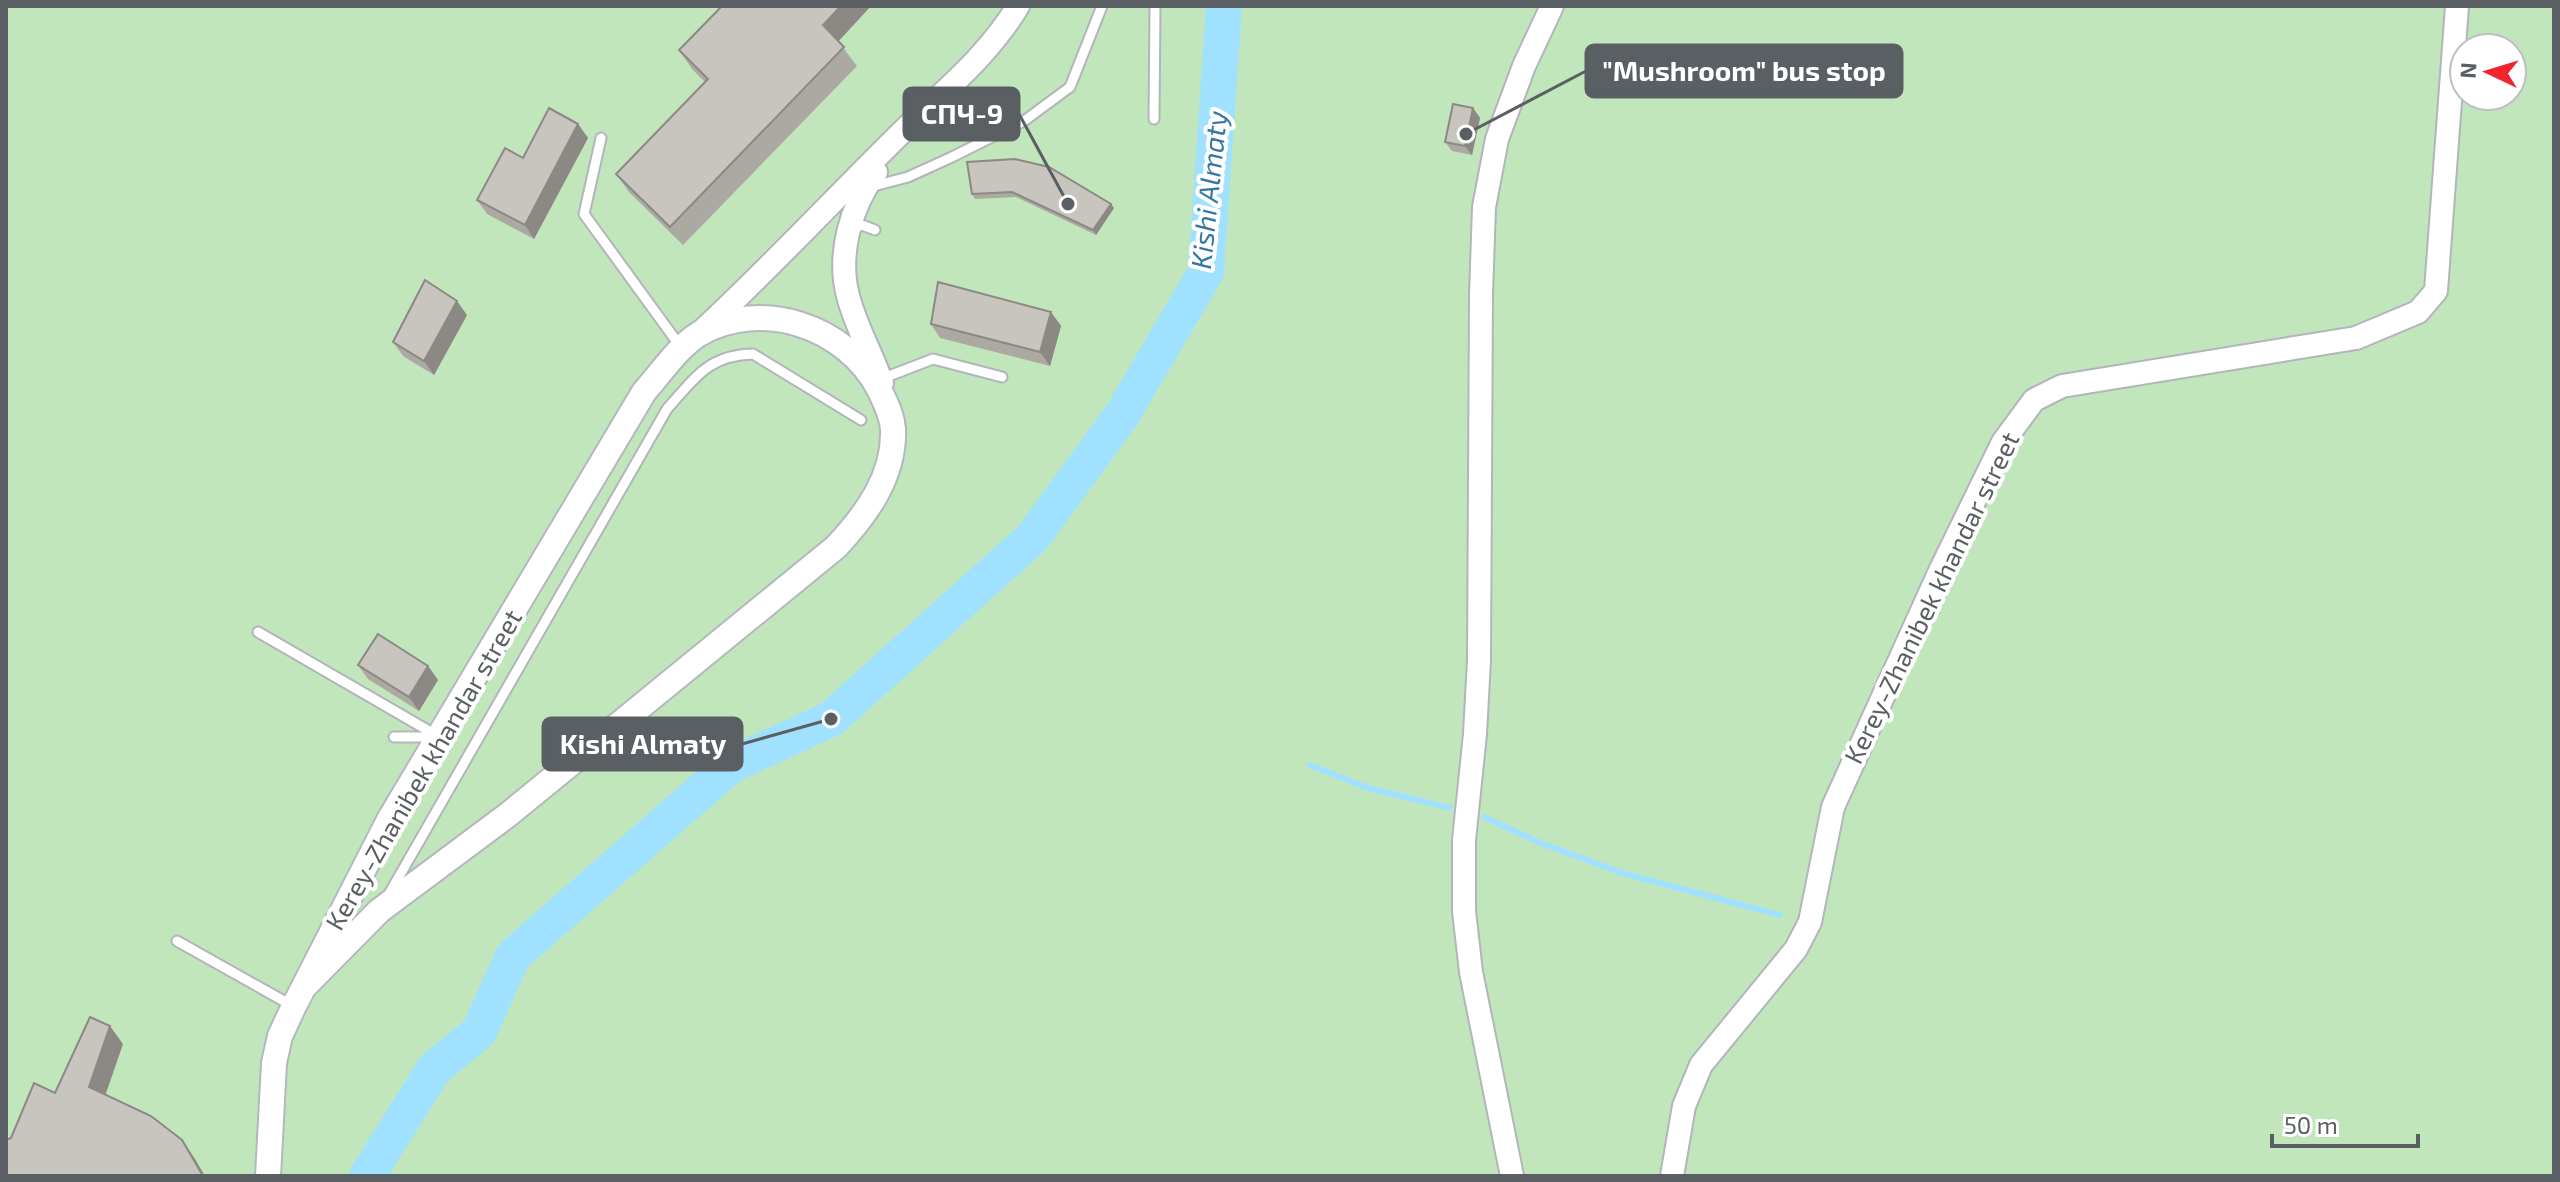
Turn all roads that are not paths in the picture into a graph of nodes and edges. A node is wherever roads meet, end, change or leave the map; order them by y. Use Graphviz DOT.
graph roads {
  1 [pos="1018,6"];
  2 [pos="1102,6"];
  3 [pos="1155,6"];
  4 [pos="1552,6"];
  5 [pos="2457,6"];
  6 [pos="1154,119"];
  7 [pos="912,122"];
  8 [pos="601,138"];
  9 [pos="864,188"];
  10 [pos="875,230"];
  11 [pos="848,232"];
  12 [pos="690,342"];
  13 [pos="1002,377"];
  14 [pos="881,379"];
  15 [pos="890,410"];
  16 [pos="861,420"];
  17 [pos="258,632"];
  18 [pos="394,737"];
  19 [pos="439,737"];
  20 [pos="379,911"];
  21 [pos="177,941"];
  22 [pos="299,997"];
  23 [pos="268,1176"];
  24 [pos="1512,1176"];
  25 [pos="1672,1176"];
  1 -- 7 [label="street, Kerey-Zhanibek khandar street"];
  2 -- 9 [label="lane"];
  3 -- 6 [label="lane"];
  4 -- 24 [label="street"];
  5 -- 25 [label="street, Kerey-Zhanibek khandar street"];
  7 -- 9 [label="street, Kerey-Zhanibek khandar street"];
  7 -- 12 [label="street, Kerey-Zhanibek khandar street"];
  8 -- 12 [label="lane"];
  9 -- 11 [label="street, Kerey-Zhanibek khandar street"];
  10 -- 11 [label="lane"];
  11 -- 14 [label="street, Kerey-Zhanibek khandar street"];
  12 -- 15 [label="main road, Kerey-Zhanibek khandar street"];
  12 -- 19 [label="main road, Kerey-Zhanibek khandar street"];
  13 -- 14 [label="lane"];
  14 -- 15 [label="street, Kerey-Zhanibek khandar street"];
  15 -- 20 [label="main road, Kerey-Zhanibek khandar street"];
  16 -- 20 [label="lane"];
  17 -- 19 [label="lane"];
  18 -- 19 [label="lane"];
  19 -- 22 [label="main road, Kerey-Zhanibek khandar street"];
  20 -- 22 [label="main road, Kerey-Zhanibek khandar street"];
  21 -- 22 [label="lane"];
  22 -- 23 [label="main road, Kerey-Zhanibek khandar street"];
}
